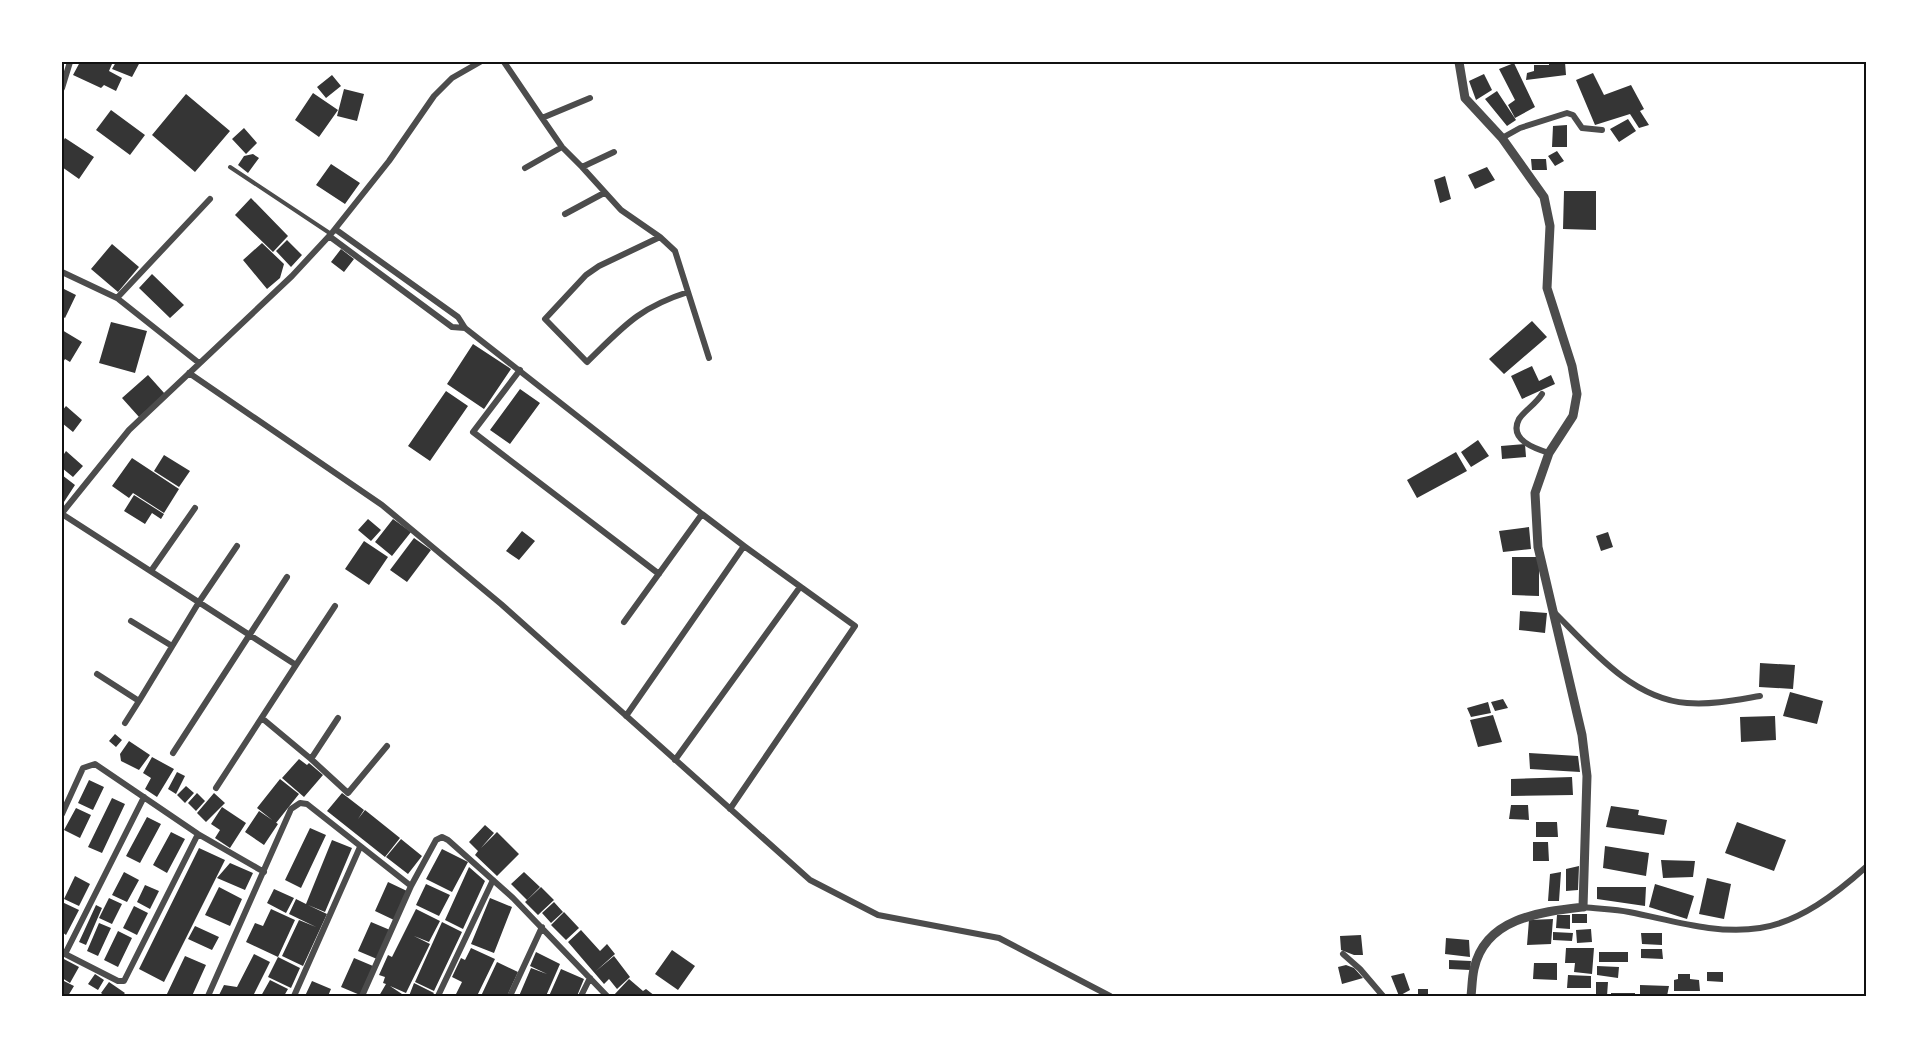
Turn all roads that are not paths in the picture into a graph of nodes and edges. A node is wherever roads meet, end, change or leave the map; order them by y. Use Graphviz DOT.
graph roads {
  1 [pos="70,62"];
  2 [pos="480,62"];
  3 [pos="504,62"];
  4 [pos="1459,62"];
  5 [pos="62,88"];
  6 [pos="590,98"];
  7 [pos="542,118"];
  8 [pos="1602,130"];
  9 [pos="1502,138"];
  10 [pos="562,147"];
  11 [pos="614,152"];
  12 [pos="230,167"];
  13 [pos="582,167"];
  14 [pos="525,168"];
  15 [pos="604,193"];
  16 [pos="210,199"];
  17 [pos="565,214"];
  18 [pos="331,233"];
  19 [pos="660,237"];
  20 [pos="62,272"];
  21 [pos="688,292"];
  22 [pos="117,298"];
  23 [pos="465,328"];
  24 [pos="709,358"];
  25 [pos="200,363"];
  26 [pos="520,370"];
  27 [pos="189,373"];
  28 [pos="1542,394"];
  29 [pos="1549,453"];
  30 [pos="195,508"];
  31 [pos="62,513"];
  32 [pos="702,514"];
  33 [pos="237,546"];
  34 [pos="744,546"];
  35 [pos="151,571"];
  36 [pos="659,574"];
  37 [pos="287,577"];
  38 [pos="800,587"];
  39 [pos="199,602"];
  40 [pos="335,606"];
  41 [pos="1551,609"];
  42 [pos="131,621"];
  43 [pos="624,622"];
  44 [pos="250,635"];
  45 [pos="172,646"];
  46 [pos="296,665"];
  47 [pos="97,674"];
  48 [pos="1760,696"];
  49 [pos="139,701"];
  50 [pos="626,716"];
  51 [pos="338,718"];
  52 [pos="263,719"];
  53 [pos="125,723"];
  54 [pos="387,746"];
  55 [pos="173,753"];
  56 [pos="311,759"];
  57 [pos="675,760"];
  58 [pos="216,788"];
  59 [pos="144,796"];
  60 [pos="730,808"];
  61 [pos="62,814"];
  62 [pos="198,834"];
  63 [pos="360,847"];
  64 [pos="1866,867"];
  65 [pos="264,872"];
  66 [pos="493,880"];
  67 [pos="411,886"];
  68 [pos="1583,907"];
  69 [pos="542,927"];
  70 [pos="63,953"];
  71 [pos="1343,954"];
  72 [pos="590,978"];
  73 [pos="208,996"];
  74 [pos="294,996"];
  75 [pos="362,996"];
  76 [pos="438,996"];
  77 [pos="510,996"];
  78 [pos="581,996"];
  79 [pos="607,996"];
  80 [pos="1110,996"];
  81 [pos="1383,996"];
  82 [pos="1471,996"];
  1 -- 5 [label="street"];
  2 -- 18 [label="street"];
  3 -- 7 [label="street"];
  4 -- 9 [label="street"];
  6 -- 7 [label="street"];
  7 -- 10 [label="street"];
  8 -- 9 [label="street"];
  9 -- 29 [label="street"];
  10 -- 13 [label="street"];
  10 -- 14 [label="street"];
  11 -- 13 [label="street"];
  12 -- 18 [label="lane"];
  13 -- 15 [label="street"];
  15 -- 17 [label="street"];
  15 -- 19 [label="street"];
  16 -- 22 [label="street"];
  18 -- 23 [label="street"];
  18 -- 23 [label="street"];
  18 -- 25 [label="street"];
  19 -- 21 [label="street"];
  19 -- 21 [label="street"];
  20 -- 22 [label="street"];
  21 -- 24 [label="street"];
  22 -- 25 [label="street"];
  23 -- 26 [label="street"];
  25 -- 27 [label="street"];
  26 -- 32 [label="street"];
  26 -- 36 [label="street"];
  27 -- 31 [label="street"];
  27 -- 50 [label="street"];
  28 -- 29 [label="street"];
  29 -- 41 [label="street"];
  30 -- 35 [label="street"];
  31 -- 35 [label="street"];
  32 -- 34 [label="street"];
  32 -- 36 [label="street"];
  33 -- 39 [label="street"];
  34 -- 38 [label="street"];
  34 -- 50 [label="street"];
  35 -- 39 [label="street"];
  36 -- 43 [label="street"];
  37 -- 44 [label="street"];
  38 -- 57 [label="street"];
  38 -- 60 [label="street"];
  39 -- 44 [label="street"];
  39 -- 45 [label="street"];
  40 -- 46 [label="street"];
  41 -- 48 [label="street"];
  41 -- 68 [label="street"];
  42 -- 45 [label="street"];
  44 -- 46 [label="street"];
  44 -- 55 [label="street"];
  45 -- 49 [label="street"];
  46 -- 52 [label="street"];
  47 -- 49 [label="street"];
  49 -- 53 [label="street"];
  50 -- 57 [label="street"];
  51 -- 56 [label="street"];
  52 -- 56 [label="street"];
  52 -- 58 [label="street"];
  54 -- 56 [label="street"];
  57 -- 60 [label="street"];
  59 -- 61 [label="street"];
  59 -- 62 [label="street"];
  59 -- 70 [label="street"];
  60 -- 80 [label="street"];
  62 -- 65 [label="street"];
  62 -- 70 [label="street"];
  63 -- 65 [label="street"];
  63 -- 67 [label="street"];
  63 -- 74 [label="street"];
  64 -- 68 [label="street"];
  65 -- 73 [label="street"];
  66 -- 67 [label="street"];
  66 -- 69 [label="street"];
  66 -- 76 [label="street"];
  67 -- 75 [label="street"];
  68 -- 82 [label="street"];
  69 -- 72 [label="street"];
  69 -- 77 [label="street"];
  71 -- 81 [label="street"];
  72 -- 78 [label="street"];
  72 -- 79 [label="street"];
}
